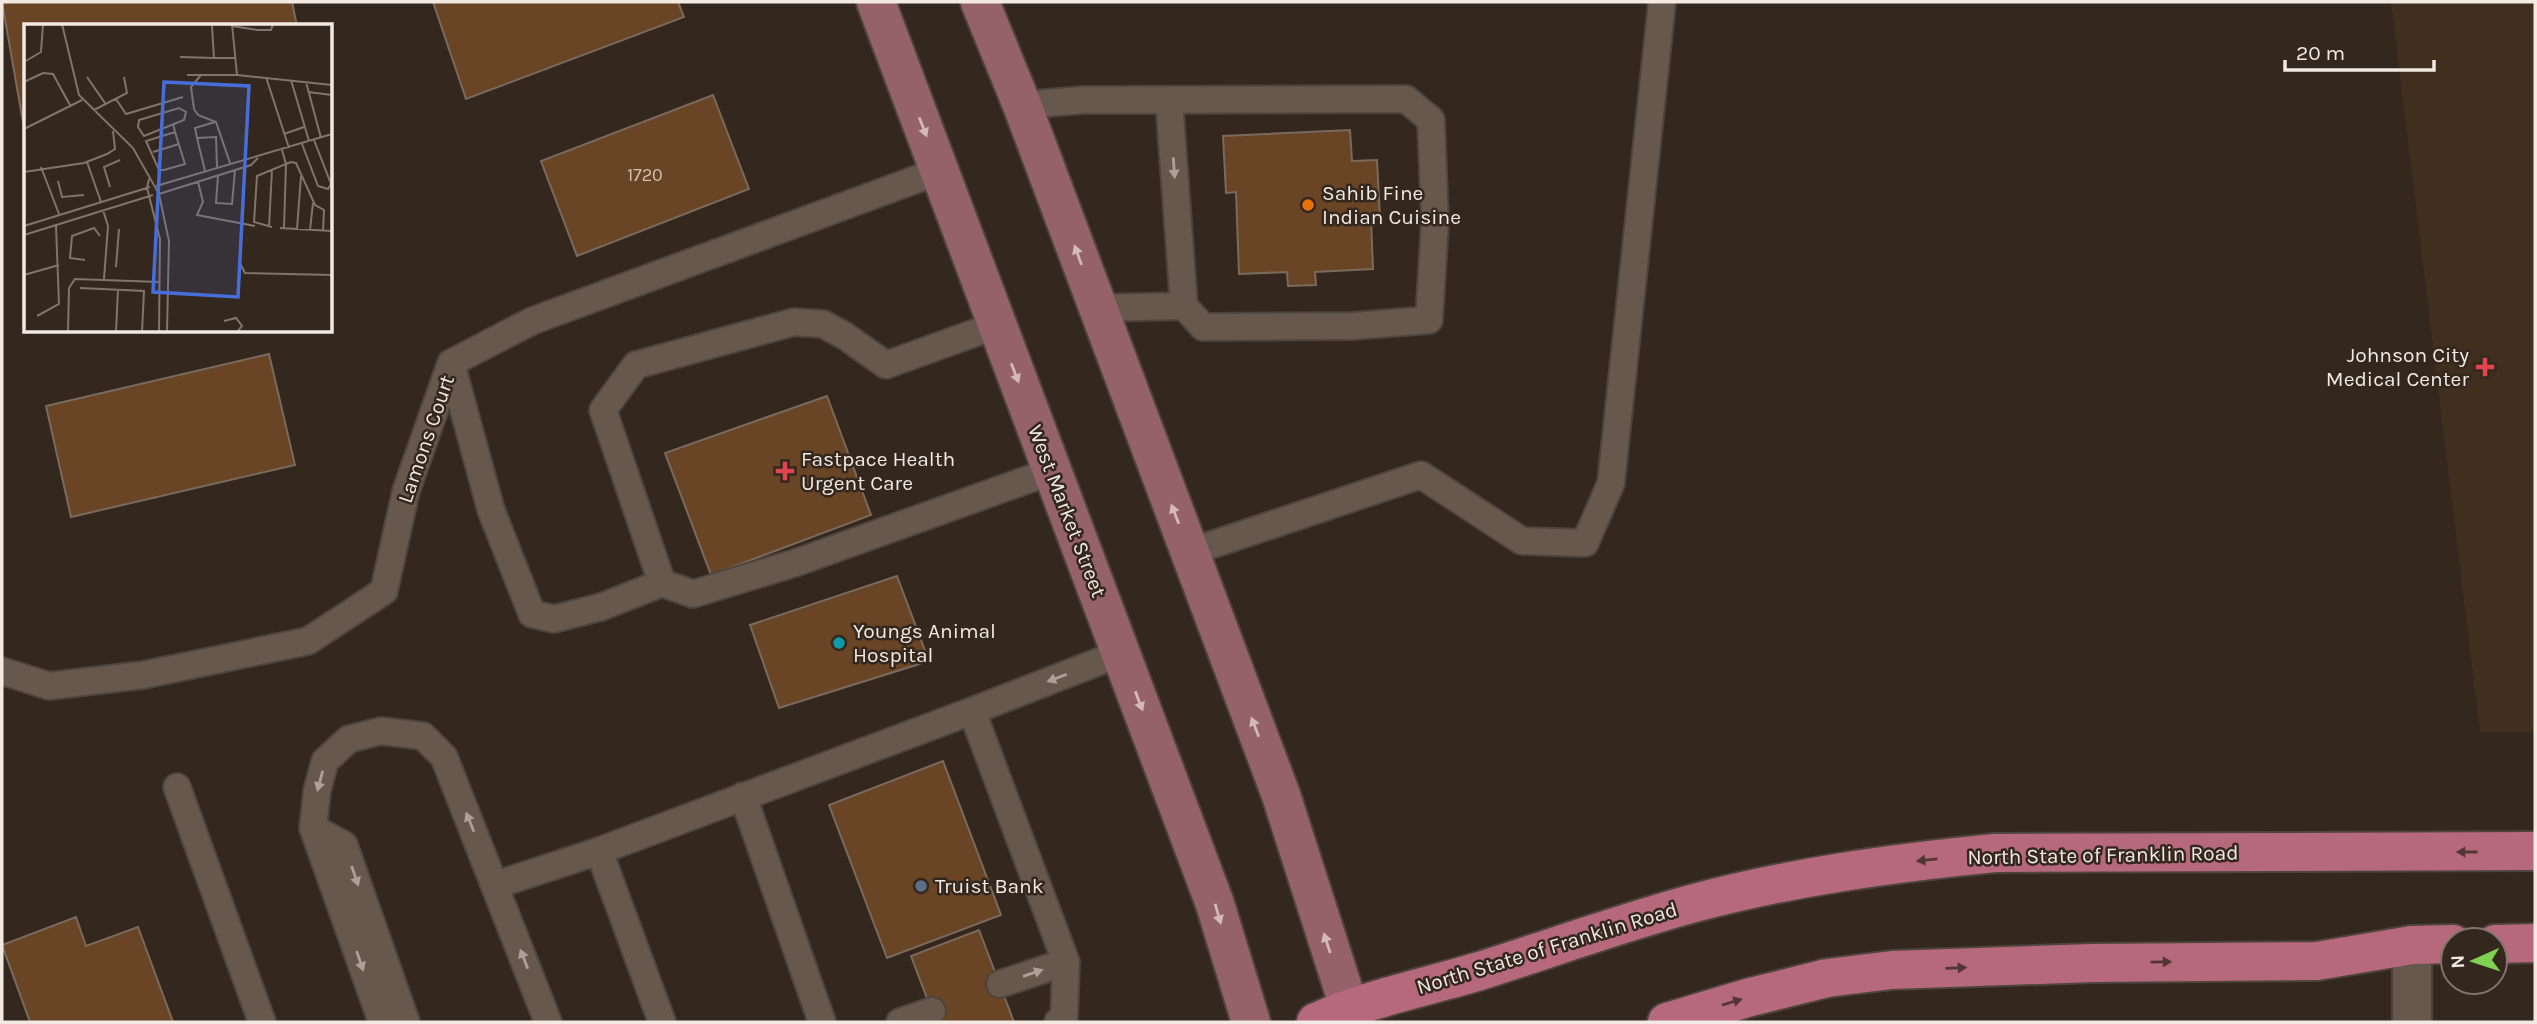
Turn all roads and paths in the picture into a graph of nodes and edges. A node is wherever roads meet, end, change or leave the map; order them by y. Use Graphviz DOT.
graph roads {
  1 [pos="876,2"];
  2 [pos="980,2"];
  3 [pos="1662,2"];
  4 [pos="1169,100"];
  5 [pos="1022,105"];
  6 [pos="939,170"];
  7 [pos="1184,306"];
  8 [pos="1098,308"];
  9 [pos="997,325"];
  10 [pos="451,363"];
  11 [pos="1052,471"];
  12 [pos="1189,552"];
  13 [pos="662,583"];
  14 [pos="1121,653"];
  15 [pos="2,671"];
  16 [pos="972,711"];
  17 [pos="177,787"];
  18 [pos="743,796"];
  19 [pos="313,828"];
  20 [pos="599,851"];
  21 [pos="2535,852"];
  22 [pos="496,885"];
  23 [pos="2535,943"];
  24 [pos="2439,944"];
  25 [pos="2509,944"];
  26 [pos="2413,945"];
  27 [pos="1066,962"];
  28 [pos="1000,984"];
  29 [pos="932,1011"];
  30 [pos="1339,1017"];
  31 [pos="262,1022"];
  32 [pos="382,1022"];
  33 [pos="407,1022"];
  34 [pos="548,1022"];
  35 [pos="662,1022"];
  36 [pos="822,1022"];
  37 [pos="900,1022"];
  38 [pos="1058,1022"];
  39 [pos="1251,1022"];
  40 [pos="1667,1022"];
  41 [pos="2412,1022"];
  1 -- 6 [label="main road, West Market Street, one-way"];
  2 -- 5 [label="main road"];
  3 -- 12 [label="lane"];
  4 -- 5 [label="lane"];
  4 -- 7 [label="lane, one-way"];
  4 -- 7 [label="lane"];
  8 -- 5 [label="main road, one-way"];
  6 -- 9 [label="main road, West Market Street"];
  6 -- 10 [label="lane, Lamons Court"];
  7 -- 8 [label="lane"];
  12 -- 8 [label="main road, one-way"];
  9 -- 11 [label="main road, West Market Street, one-way"];
  9 -- 13 [label="lane"];
  10 -- 13 [label="lane"];
  10 -- 15 [label="lane, Lamons Court"];
  11 -- 13 [label="lane"];
  11 -- 14 [label="main road, West Market Street"];
  30 -- 12 [label="main road, one-way"];
  14 -- 16 [label="lane, one-way"];
  14 -- 39 [label="main road, West Market Street, one-way"];
  16 -- 18 [label="lane"];
  16 -- 27 [label="lane"];
  17 -- 31 [label="lane"];
  18 -- 20 [label="lane"];
  18 -- 36 [label="lane"];
  22 -- 19 [label="lane, one-way"];
  19 -- 32 [label="lane, one-way"];
  19 -- 33 [label="lane, one-way"];
  20 -- 22 [label="lane"];
  20 -- 35 [label="lane"];
  21 -- 30 [label="highway, North State of Franklin Road, one-way"];
  34 -- 22 [label="lane, one-way"];
  23 -- 25 [label="highway"];
  24 -- 26 [label="highway"];
  40 -- 26 [label="highway, one-way"];
  26 -- 41 [label="street"];
  28 -- 27 [label="lane, one-way"];
  27 -- 38 [label="lane"];
  29 -- 37 [label="lane"];
}
